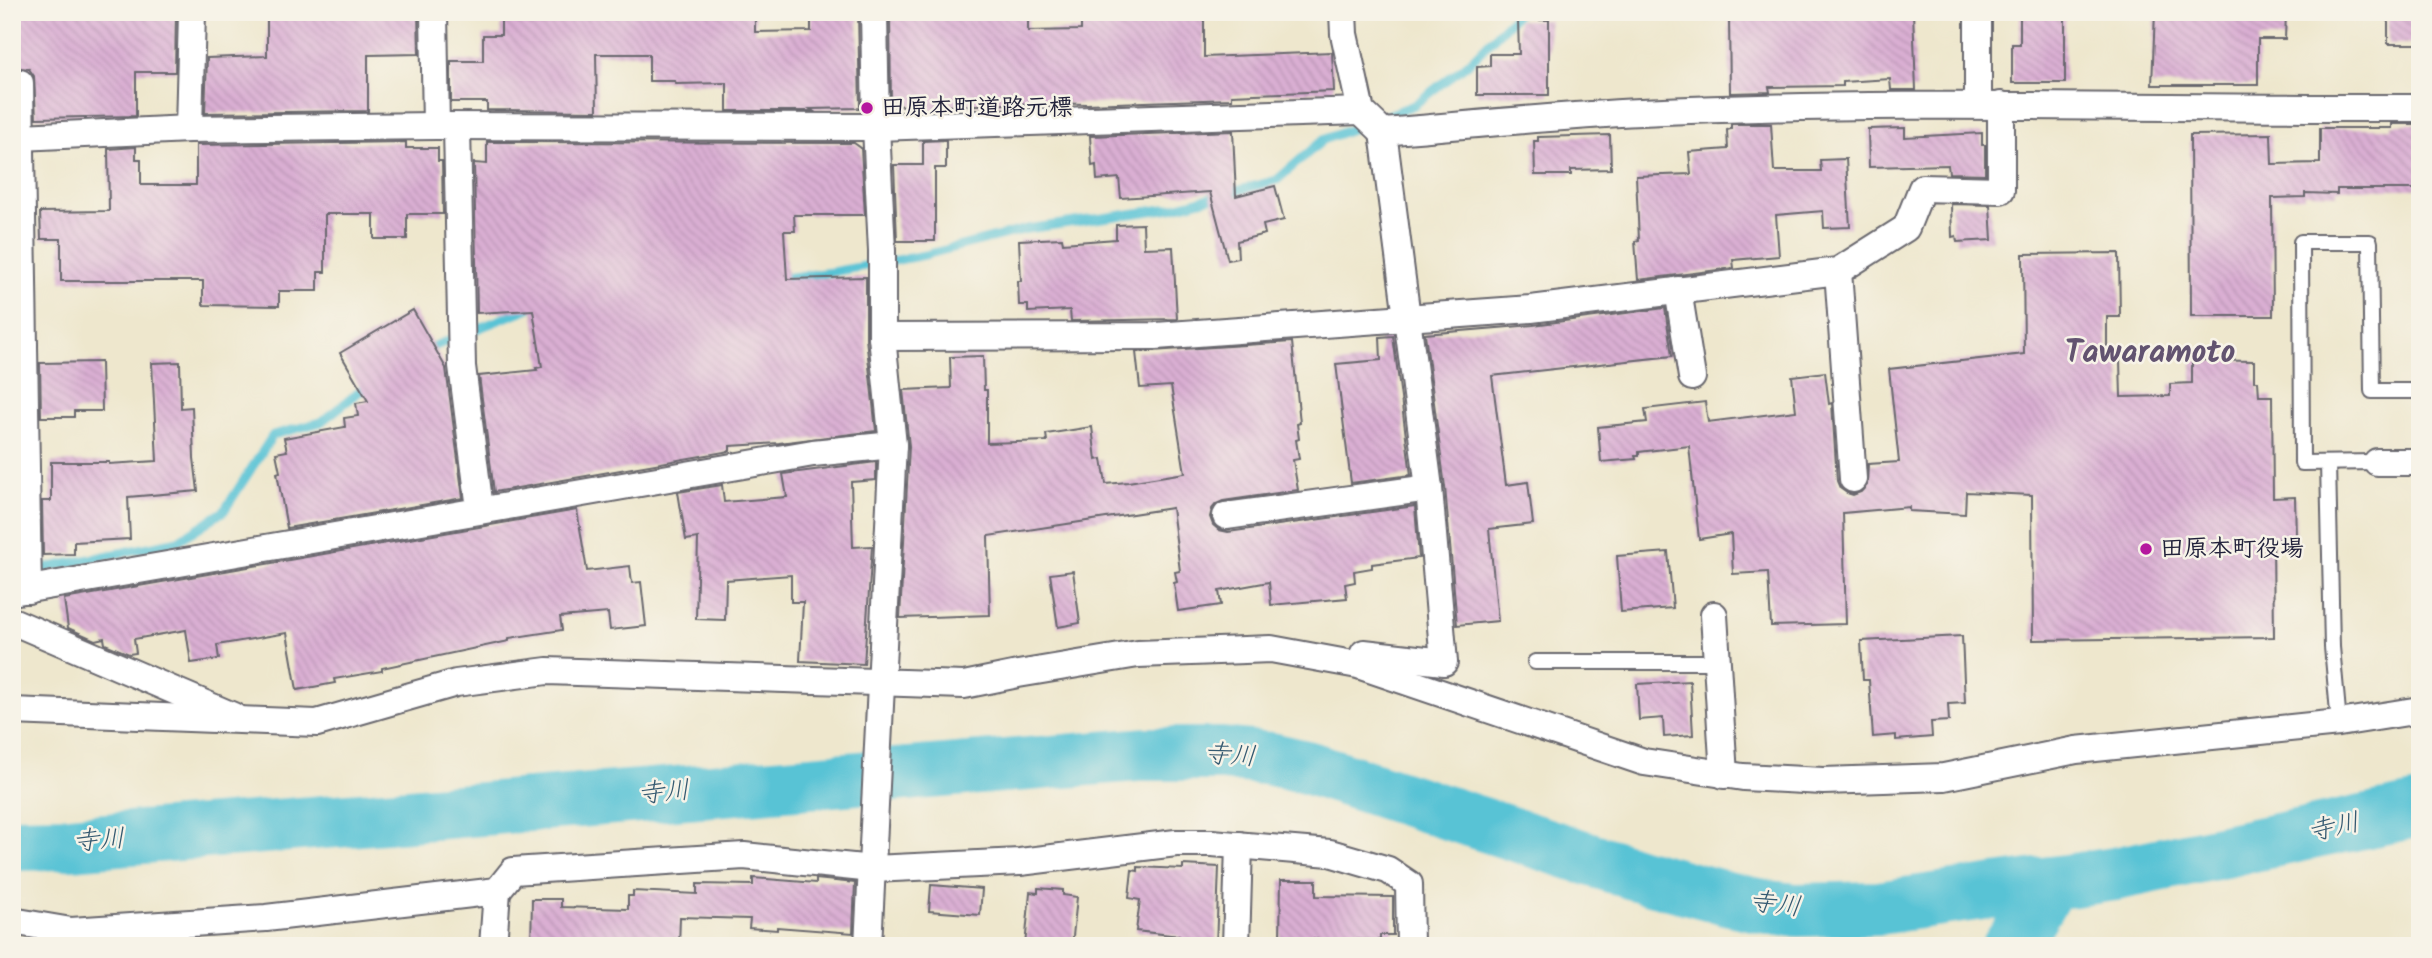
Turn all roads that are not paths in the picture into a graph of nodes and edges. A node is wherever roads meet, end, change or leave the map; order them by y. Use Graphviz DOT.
graph roads {
  1 [pos="192,12"];
  2 [pos="434,12"];
  3 [pos="874,12"];
  4 [pos="1343,12"];
  5 [pos="1978,12"];
  6 [pos="12,83"];
  7 [pos="1990,105"];
  8 [pos="2420,107"];
  9 [pos="1361,111"];
  10 [pos="447,127"];
  11 [pos="876,127"];
  12 [pos="189,129"];
  13 [pos="1383,132"];
  14 [pos="21,137"];
  15 [pos="1838,271"];
  16 [pos="1678,290"];
  17 [pos="1406,318"];
  18 [pos="882,337"];
  19 [pos="18,346"];
  20 [pos="1692,377"];
  21 [pos="2420,391"];
  22 [pos="893,445"];
  23 [pos="2377,462"];
  24 [pos="2420,462"];
  25 [pos="2328,463"];
  26 [pos="1853,478"];
  27 [pos="1429,488"];
  28 [pos="480,509"];
  29 [pos="1226,516"];
  30 [pos="20,591"];
  31 [pos="1714,615"];
  32 [pos="12,621"];
  33 [pos="1535,662"];
  34 [pos="1717,662"];
  35 [pos="1358,665"];
  36 [pos="882,688"];
  37 [pos="2420,710"];
  38 [pos="12,711"];
  39 [pos="247,722"];
  40 [pos="2339,723"];
  41 [pos="1724,775"];
  42 [pos="1239,845"];
  43 [pos="873,865"];
  44 [pos="497,891"];
  45 [pos="12,922"];
  46 [pos="493,946"];
  47 [pos="868,946"];
  48 [pos="1236,946"];
  49 [pos="1410,946"];
  1 -- 12 [label="street"];
  2 -- 10 [label="street"];
  3 -- 11 [label="street"];
  4 -- 9 [label="street"];
  5 -- 7 [label="street"];
  6 -- 14 [label="street"];
  7 -- 8 [label="street"];
  7 -- 13 [label="street"];
  7 -- 15 [label="street"];
  9 -- 11 [label="street"];
  9 -- 13 [label="street"];
  10 -- 11 [label="street"];
  10 -- 12 [label="street"];
  10 -- 28 [label="street"];
  11 -- 18 [label="street"];
  12 -- 14 [label="street"];
  13 -- 17 [label="street"];
  14 -- 19 [label="street"];
  15 -- 16 [label="street"];
  15 -- 26 [label="street"];
  16 -- 17 [label="street"];
  16 -- 20 [label="street"];
  17 -- 18 [label="street"];
  17 -- 27 [label="street"];
  18 -- 22 [label="street"];
  19 -- 30 [label="street"];
  21 -- 25 [label="lane"];
  22 -- 28 [label="street"];
  22 -- 36 [label="street"];
  23 -- 24 [label="street"];
  23 -- 25 [label="lane"];
  25 -- 40 [label="lane"];
  27 -- 29 [label="street"];
  27 -- 35 [label="street"];
  28 -- 30 [label="street"];
  31 -- 34 [label="street"];
  32 -- 39 [label="street"];
  33 -- 34 [label="lane"];
  34 -- 41 [label="street"];
  35 -- 36 [label="street"];
  35 -- 41 [label="street"];
  36 -- 39 [label="street"];
  36 -- 43 [label="street"];
  37 -- 40 [label="street"];
  38 -- 39 [label="street"];
  40 -- 41 [label="street"];
  42 -- 43 [label="street"];
  42 -- 48 [label="street"];
  42 -- 49 [label="street"];
  43 -- 44 [label="street"];
  43 -- 47 [label="street"];
  44 -- 45 [label="street"];
  44 -- 46 [label="street"];
}
